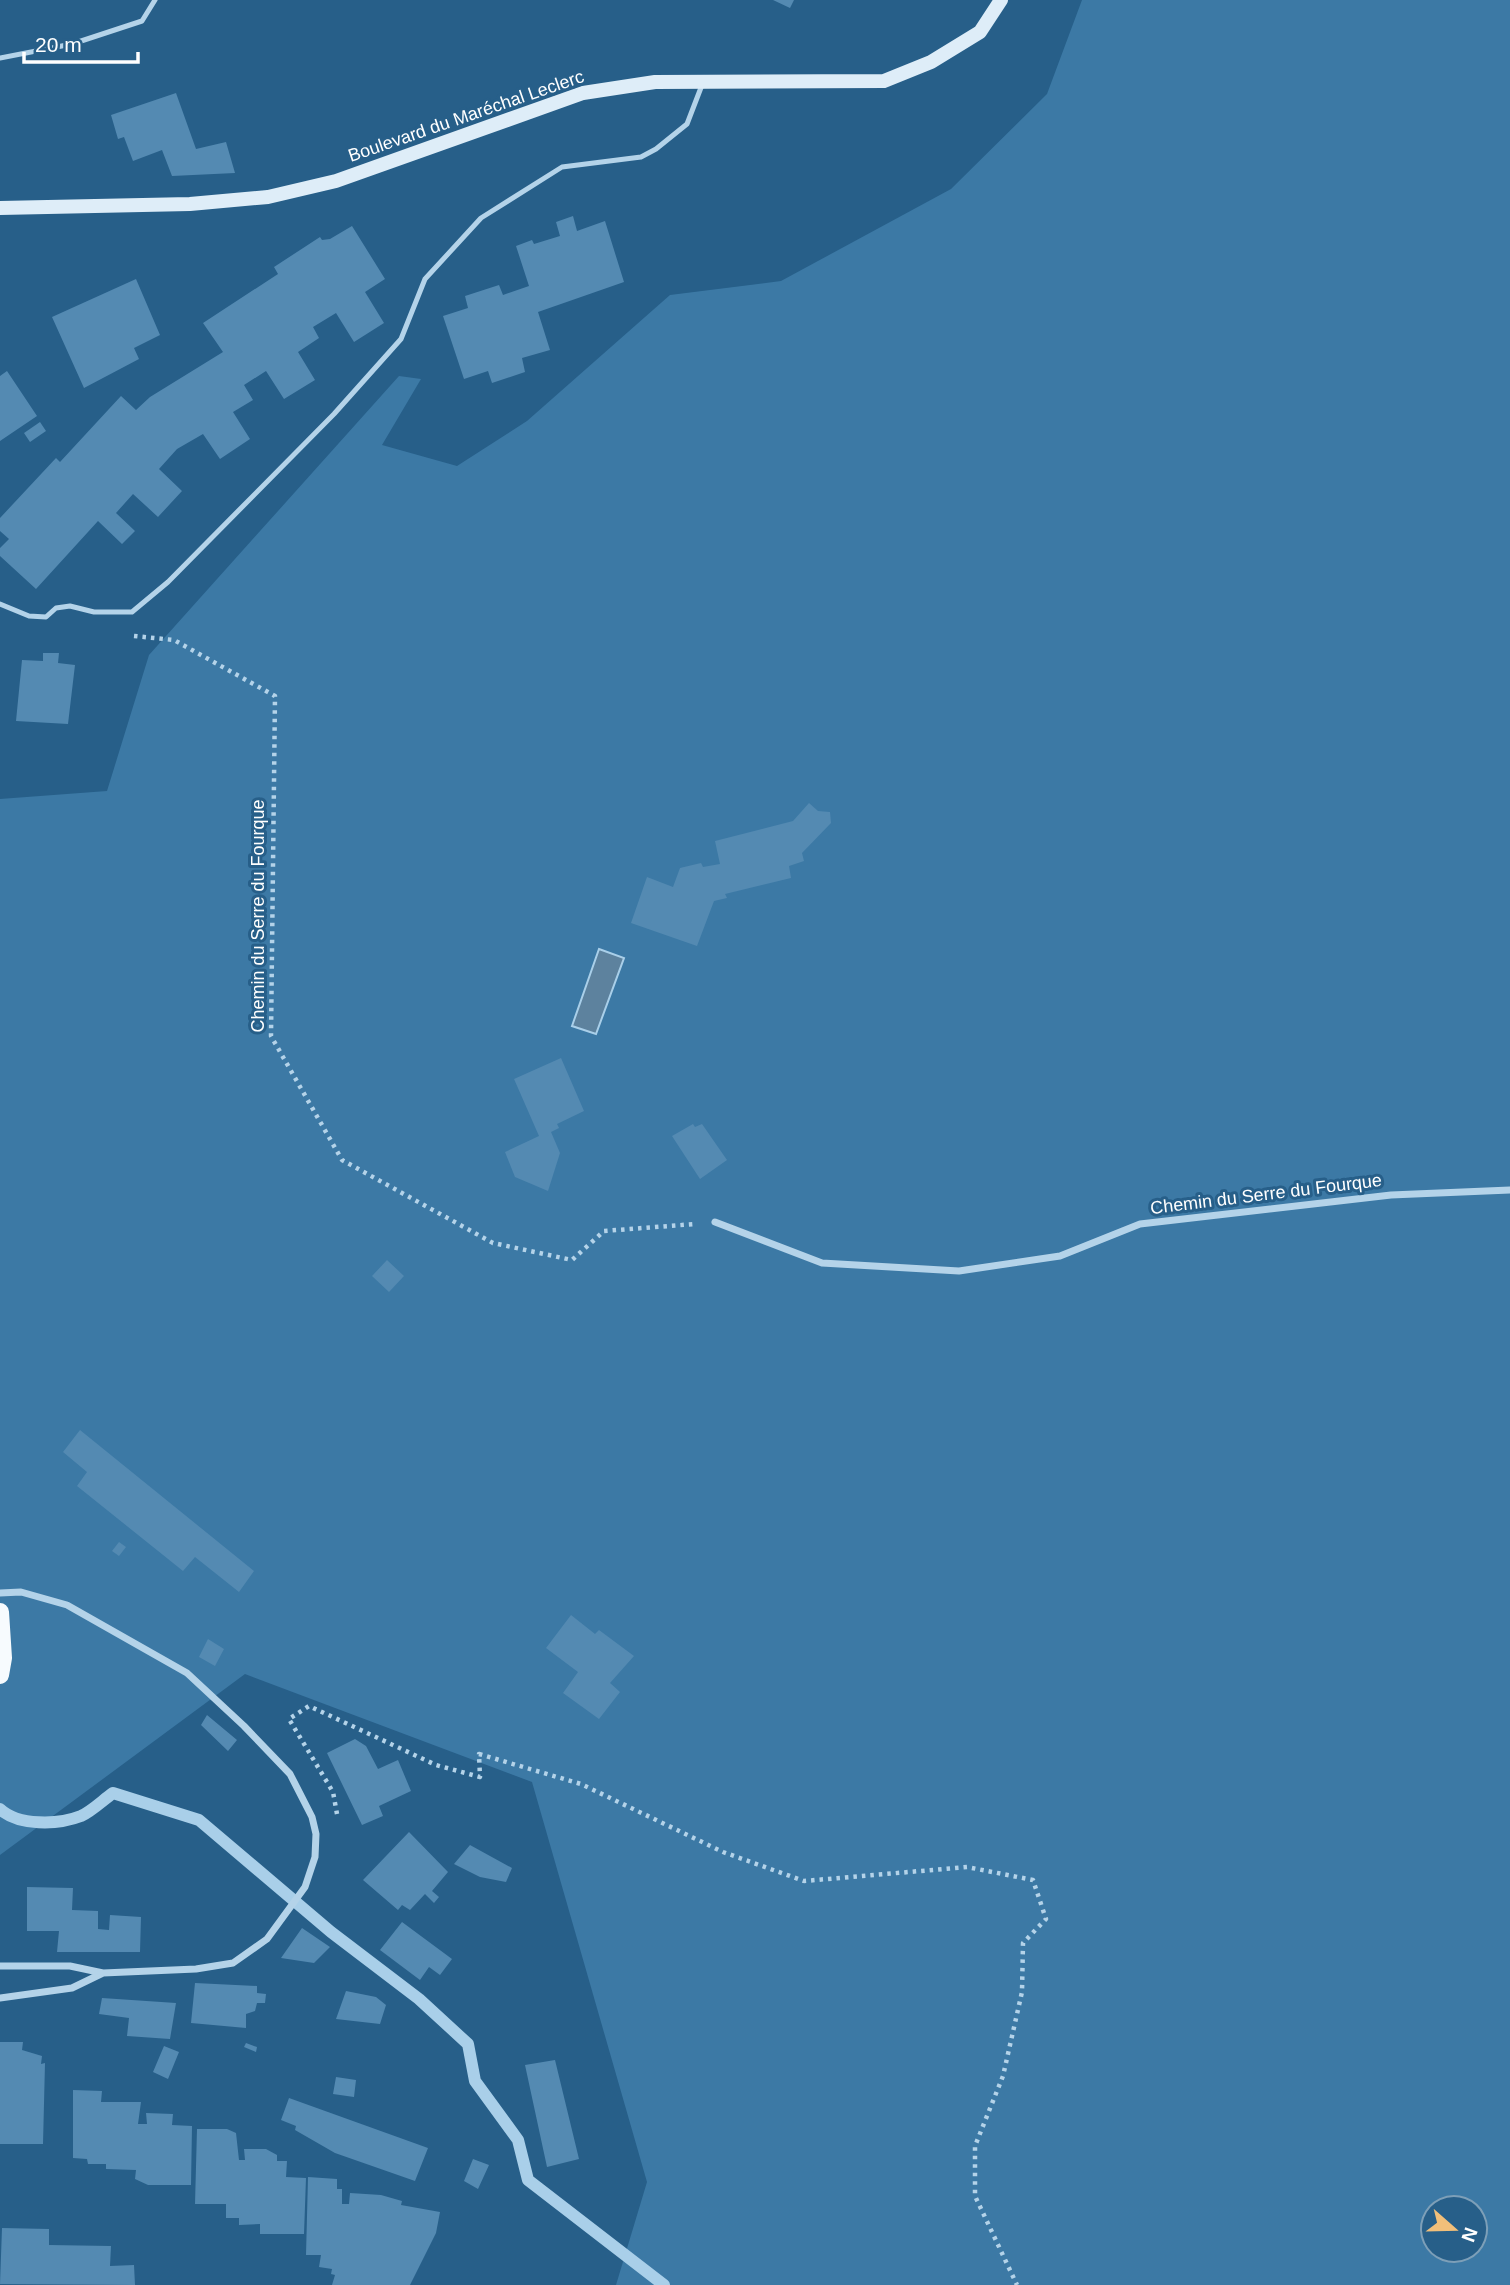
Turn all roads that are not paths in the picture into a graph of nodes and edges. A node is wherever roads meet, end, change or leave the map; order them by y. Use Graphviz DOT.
graph roads {
  1 [pos="155,0"];
  2 [pos="1001,0"];
  3 [pos="0,58"];
  4 [pos="703,82"];
  5 [pos="0,208"];
  6 [pos="0,604"];
  7 [pos="1510,1190"];
  8 [pos="715,1222"];
  9 [pos="0,1593"];
  10 [pos="0,1612"];
  11 [pos="1,1666"];
  12 [pos="0,1966"];
  13 [pos="103,1973"];
  14 [pos="0,1998"];
  1 -- 3 [label="lane"];
  2 -- 4 [label="street, Boulevard du Maréchal Leclerc"];
  4 -- 5 [label="street, Boulevard du Maréchal Leclerc"];
  4 -- 6 [label="lane"];
  7 -- 8 [label="street, Chemin du Serre du Fourque"];
  9 -- 13 [label="street"];
  10 -- 11 [label="main road"];
  12 -- 13 [label="street"];
  13 -- 14 [label="street"];
}
